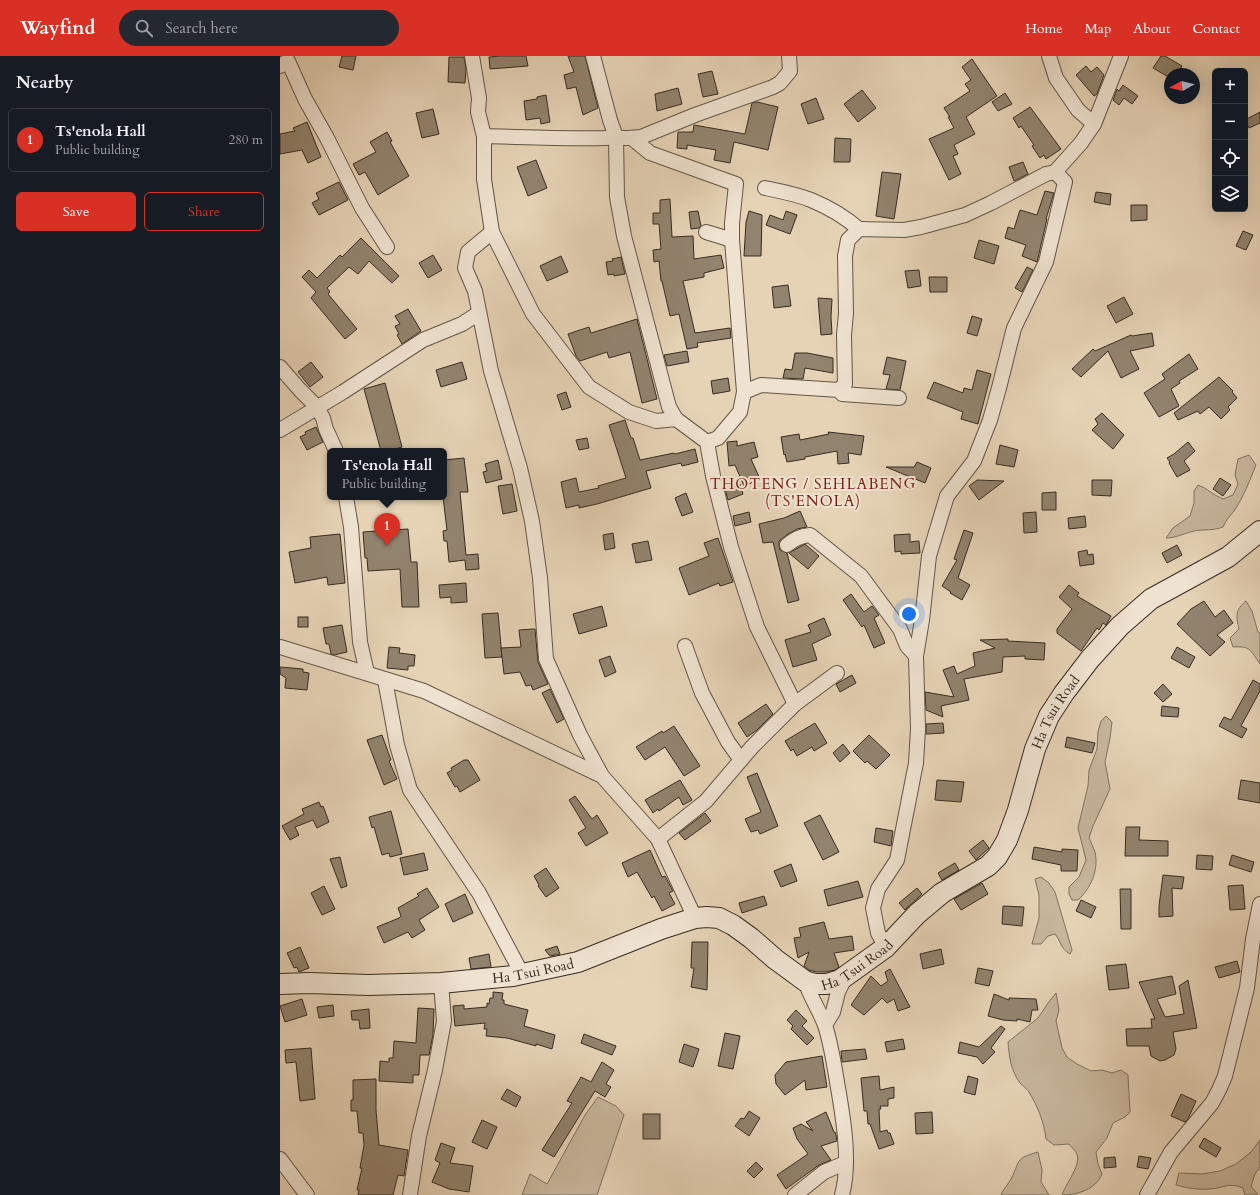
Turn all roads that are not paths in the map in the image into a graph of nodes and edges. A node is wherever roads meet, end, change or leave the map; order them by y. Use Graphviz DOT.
graph roads {
  1 [pos="472,56"];
  2 [pos="593,56"];
  3 [pos="790,56"];
  4 [pos="1049,56"];
  5 [pos="1121,56"];
  6 [pos="284,61"];
  7 [pos="1094,124"];
  8 [pos="484,136"];
  9 [pos="616,137"];
  10 [pos="633,139"];
  11 [pos="1055,172"];
  12 [pos="765,188"];
  13 [pos="859,229"];
  14 [pos="492,232"];
  15 [pos="706,232"];
  16 [pos="732,240"];
  17 [pos="387,247"];
  18 [pos="479,313"];
  19 [pos="280,367"];
  20 [pos="839,390"];
  21 [pos="744,392"];
  22 [pos="899,398"];
  23 [pos="317,407"];
  24 [pos="676,419"];
  25 [pos="280,430"];
  26 [pos="707,442"];
  27 [pos="335,448"];
  28 [pos="346,500"];
  29 [pos="1260,531"];
  30 [pos="788,545"];
  31 [pos="685,646"];
  32 [pos="280,648"];
  33 [pos="916,656"];
  34 [pos="367,673"];
  35 [pos="837,673"];
  36 [pos="385,680"];
  37 [pos="795,704"];
  38 [pos="741,760"];
  39 [pos="602,776"];
  40 [pos="658,840"];
  41 [pos="1260,904"];
  42 [pos="695,918"];
  43 [pos="886,947"];
  44 [pos="522,974"];
  45 [pos="844,978"];
  46 [pos="805,981"];
  47 [pos="280,984"];
  48 [pos="441,984"];
  49 [pos="825,1025"];
  50 [pos="280,1159"];
  51 [pos="845,1164"];
  52 [pos="307,1195"];
  53 [pos="410,1195"];
  54 [pos="794,1195"];
  55 [pos="842,1195"];
  56 [pos="1147,1195"];
  1 -- 8 [label="street"];
  2 -- 9 [label="street"];
  3 -- 10 [label="street"];
  4 -- 7 [label="street"];
  5 -- 7 [label="street"];
  6 -- 17 [label="street"];
  7 -- 11 [label="street"];
  8 -- 9 [label="street"];
  8 -- 14 [label="street"];
  9 -- 10 [label="street"];
  9 -- 24 [label="street"];
  10 -- 16 [label="street"];
  11 -- 13 [label="street"];
  11 -- 33 [label="street"];
  12 -- 13 [label="street"];
  13 -- 20 [label="street"];
  14 -- 18 [label="street"];
  14 -- 24 [label="street"];
  15 -- 16 [label="street"];
  16 -- 21 [label="street"];
  18 -- 23 [label="street"];
  18 -- 39 [label="street"];
  19 -- 23 [label="street"];
  20 -- 21 [label="street"];
  20 -- 22 [label="street"];
  21 -- 26 [label="street"];
  23 -- 25 [label="street"];
  23 -- 27 [label="street"];
  24 -- 26 [label="street"];
  26 -- 37 [label="street"];
  28 -- 34 [label="street"];
  29 -- 43 [label="street, Ha Tsui Road"];
  30 -- 33 [label="street"];
  31 -- 38 [label="street"];
  32 -- 34 [label="street"];
  33 -- 43 [label="street"];
  34 -- 36 [label="street"];
  35 -- 37 [label="street"];
  36 -- 39 [label="street"];
  36 -- 44 [label="street"];
  37 -- 38 [label="street"];
  38 -- 40 [label="street"];
  39 -- 40 [label="street"];
  40 -- 42 [label="street"];
  41 -- 56 [label="street"];
  42 -- 44 [label="street, Ha Tsui Road"];
  42 -- 46 [label="street, Ha Tsui Road"];
  43 -- 45 [label="street, Ha Tsui Road"];
  44 -- 48 [label="street, Ha Tsui Road"];
  45 -- 46 [label="street, Ha Tsui Road"];
  45 -- 49 [label="street"];
  46 -- 49 [label="street"];
  47 -- 48 [label="street, Ha Tsui Road"];
  48 -- 53 [label="street"];
  49 -- 51 [label="street"];
  50 -- 52 [label="street"];
  51 -- 54 [label="street"];
  51 -- 55 [label="street"];
}
